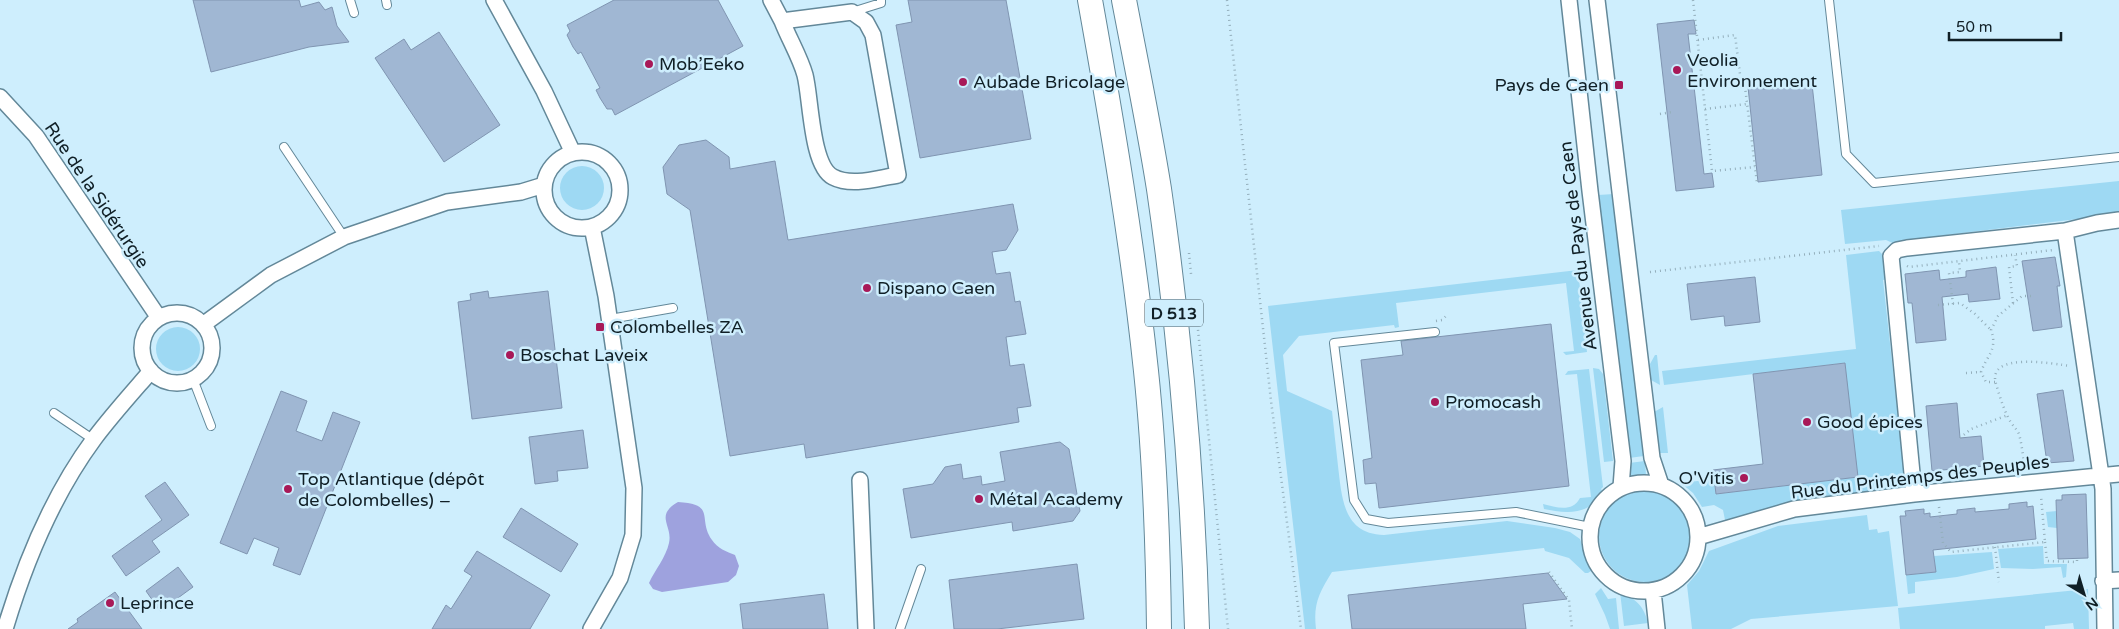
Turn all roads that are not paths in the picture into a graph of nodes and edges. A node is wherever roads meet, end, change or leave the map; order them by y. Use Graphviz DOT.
graph roads {
  1 [pos="350,0"];
  2 [pos="494,0"];
  3 [pos="771,0"];
  4 [pos="881,0"];
  5 [pos="1090,0"];
  6 [pos="1124,0"];
  7 [pos="1569,0"];
  8 [pos="1597,0"];
  9 [pos="1829,0"];
  10 [pos="852,12"];
  11 [pos="354,13"];
  12 [pos="782,21"];
  13 [pos="0,97"];
  14 [pos="284,147"];
  15 [pos="573,153"];
  16 [pos="2119,157"];
  17 [pos="544,185"];
  18 [pos="2119,220"];
  19 [pos="592,227"];
  20 [pos="2064,231"];
  21 [pos="344,236"];
  22 [pos="672,308"];
  23 [pos="159,318"];
  24 [pos="610,319"];
  25 [pos="204,324"];
  26 [pos="1435,332"];
  27 [pos="151,371"];
  28 [pos="193,379"];
  29 [pos="54,413"];
  30 [pos="211,426"];
  31 [pos="94,440"];
  32 [pos="2119,474"];
  33 [pos="2100,476"];
  34 [pos="860,480"];
  35 [pos="1661,485"];
  36 [pos="1621,487"];
  37 [pos="1914,494"];
  38 [pos="1590,527"];
  39 [pos="1698,537"];
  40 [pos="921,568"];
  41 [pos="2119,580"];
  42 [pos="2103,581"];
  43 [pos="1653,591"];
  44 [pos="4,629"];
  45 [pos="591,629"];
  46 [pos="866,629"];
  47 [pos="900,629"];
  48 [pos="1159,629"];
  49 [pos="1197,629"];
  50 [pos="1657,629"];
  51 [pos="2104,629"];
  1 -- 11 [label="lane"];
  2 -- 15 [label="street"];
  3 -- 12 [label="street"];
  4 -- 10 [label="lane"];
  5 -- 48 [label="main road, D 513"];
  6 -- 49 [label="main road, D 513"];
  7 -- 36 [label="street, Avenue du Pays de Caen"];
  8 -- 35 [label="street"];
  9 -- 16 [label="lane"];
  10 -- 12 [label="street"];
  10 -- 12 [label="street"];
  13 -- 23 [label="street, Rue de la Sidérurgie"];
  14 -- 21 [label="lane"];
  15 -- 17 [label="street"];
  15 -- 19 [label="street"];
  17 -- 19 [label="street"];
  17 -- 21 [label="street"];
  18 -- 20 [label="street"];
  19 -- 24 [label="street"];
  20 -- 33 [label="street"];
  20 -- 37 [label="street"];
  21 -- 25 [label="street"];
  22 -- 24 [label="lane"];
  23 -- 25 [label="street"];
  23 -- 27 [label="street"];
  24 -- 45 [label="street"];
  25 -- 28 [label="street"];
  26 -- 38 [label="lane"];
  27 -- 28 [label="street"];
  27 -- 31 [label="street"];
  28 -- 30 [label="lane"];
  29 -- 31 [label="lane"];
  31 -- 44 [label="street"];
  32 -- 33 [label="street, Rue du Printemps des Peuples"];
  33 -- 37 [label="street, Rue du Printemps des Peuples"];
  33 -- 42 [label="street"];
  34 -- 46 [label="street"];
  35 -- 36 [label="street"];
  35 -- 39 [label="street"];
  36 -- 38 [label="street"];
  37 -- 39 [label="street, Rue du Printemps des Peuples"];
  38 -- 43 [label="street"];
  39 -- 43 [label="street"];
  40 -- 47 [label="lane"];
  41 -- 42 [label="street"];
  42 -- 51 [label="street"];
  43 -- 50 [label="street"];
}
